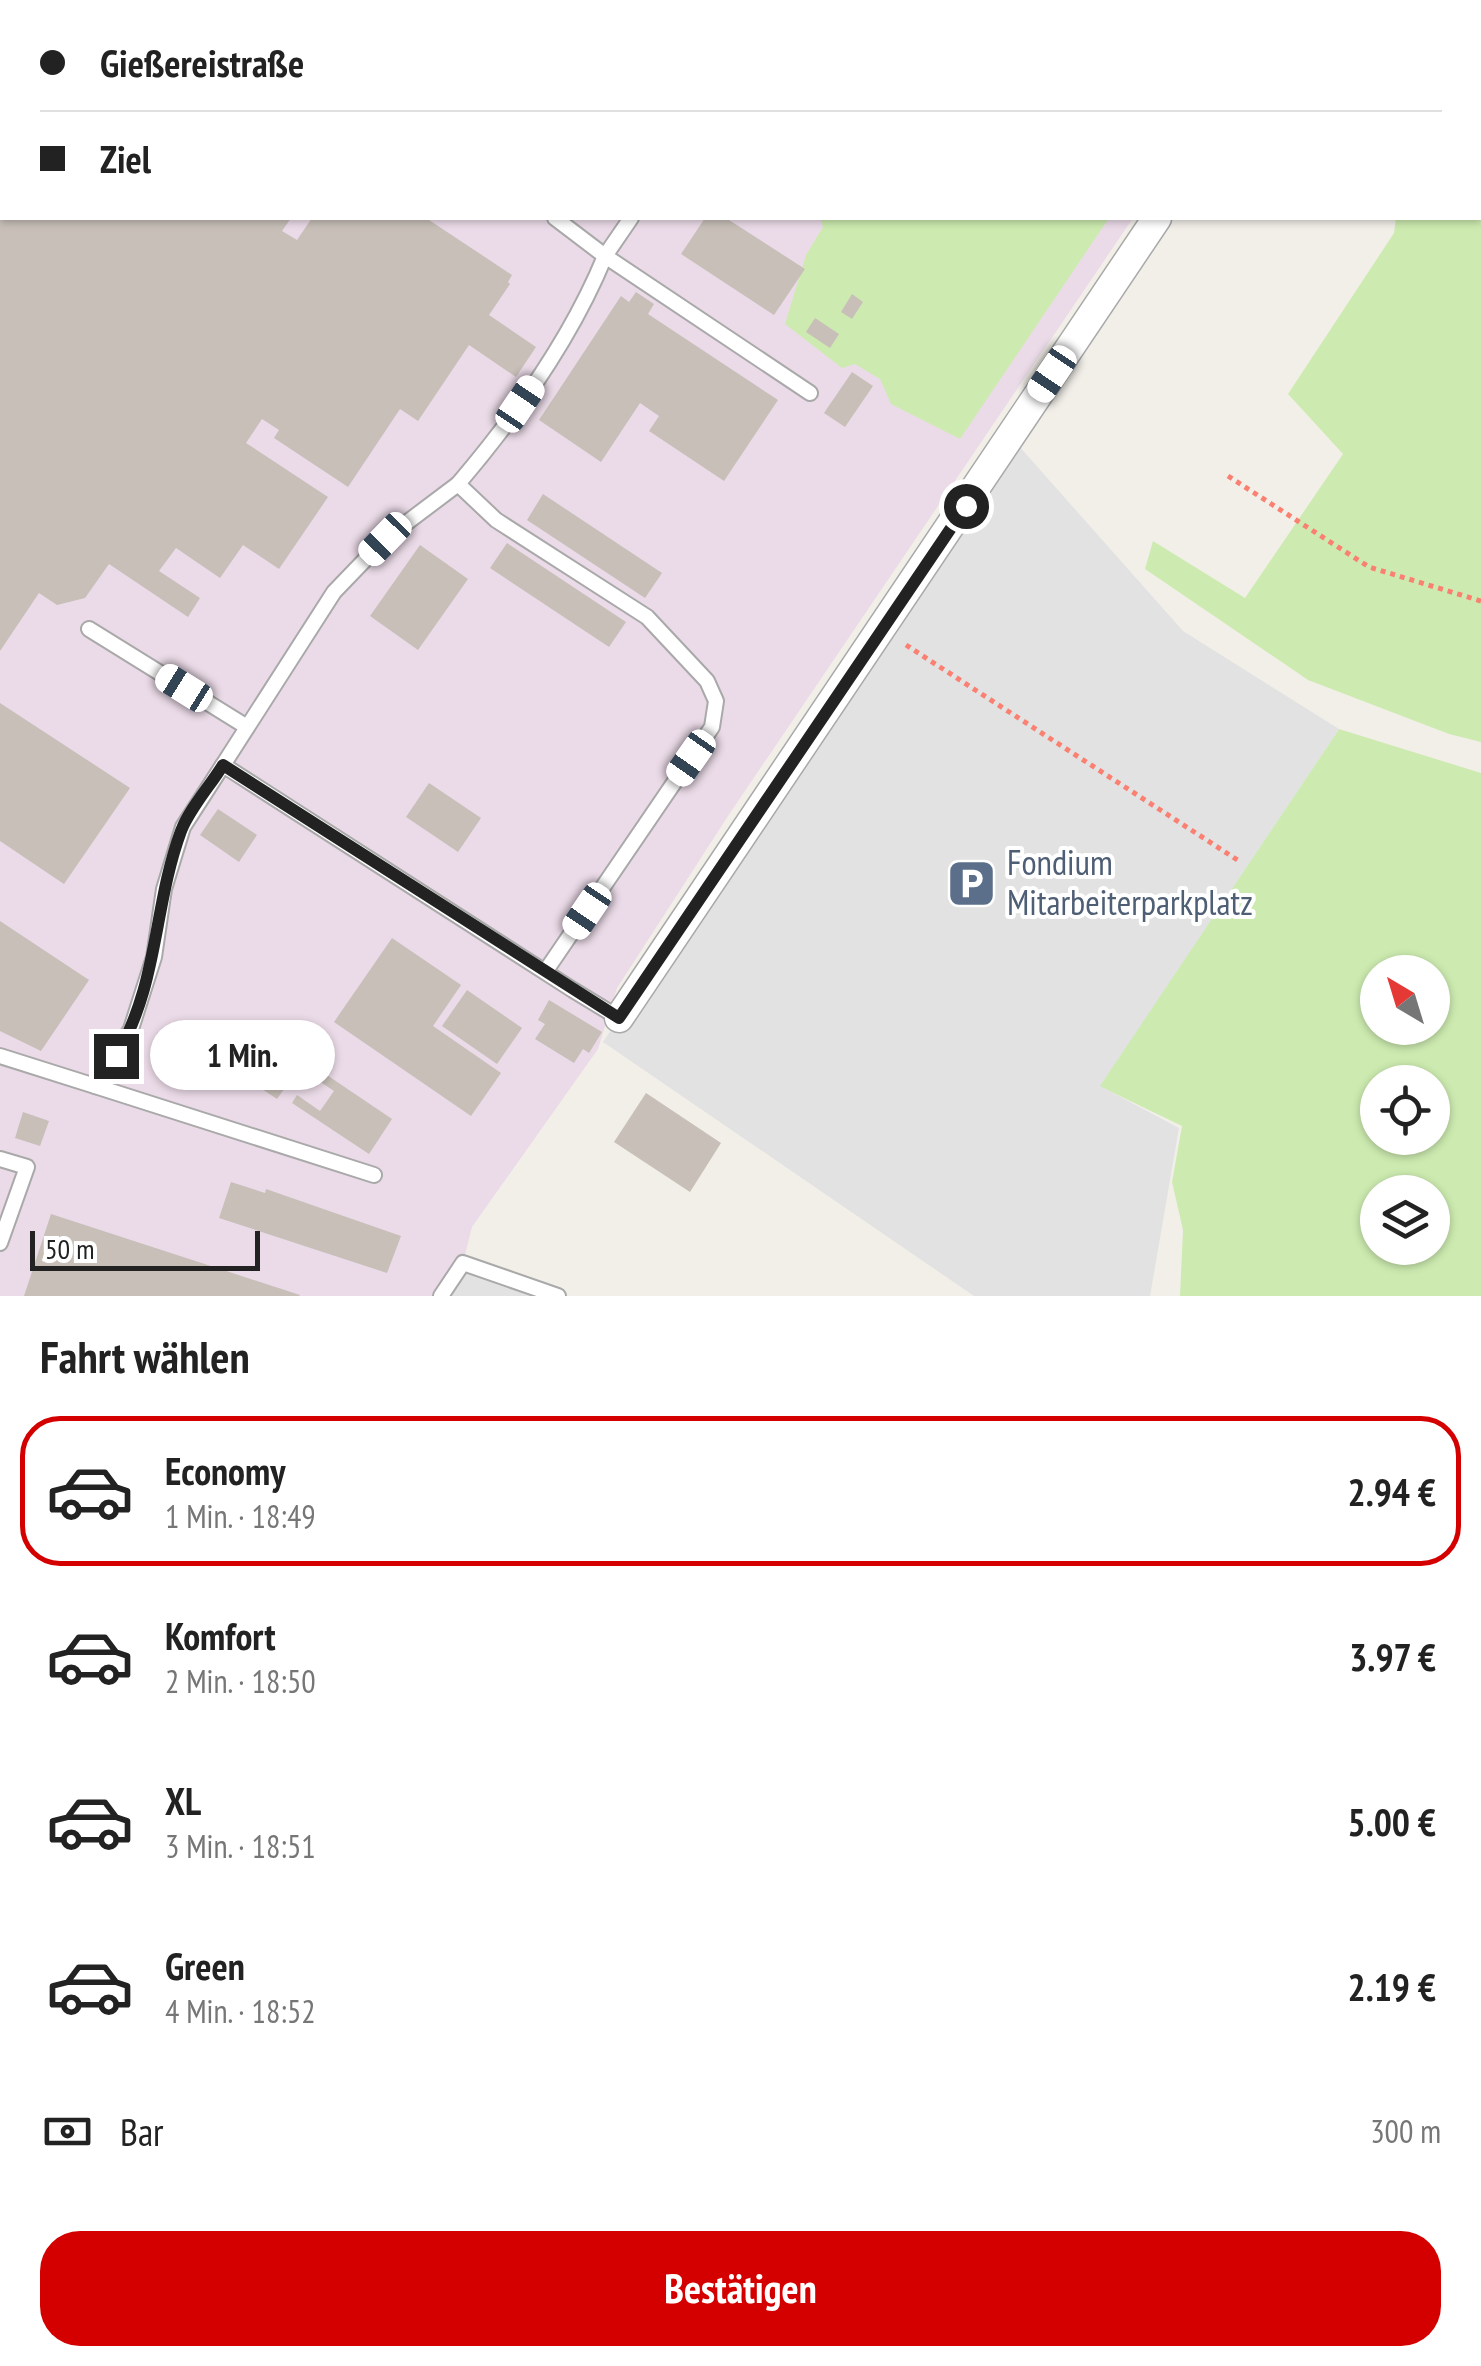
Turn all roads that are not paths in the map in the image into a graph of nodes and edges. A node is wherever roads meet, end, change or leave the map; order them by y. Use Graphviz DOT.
graph roads {
  1 [pos="558,220"];
  2 [pos="630,220"];
  3 [pos="1156,220"];
  4 [pos="606,256"];
  5 [pos="810,392"];
  6 [pos="458,484"];
  7 [pos="89,628"];
  8 [pos="247,727"];
  9 [pos="223,765"];
  10 [pos="545,972"];
  11 [pos="619,1018"];
  12 [pos="0,1056"];
  13 [pos="95,1086"];
  14 [pos="0,1158"];
  15 [pos="374,1176"];
  16 [pos="0,1243"];
  17 [pos="440,1296"];
  18 [pos="558,1296"];
  1 -- 4 [label="lane"];
  2 -- 4 [label="lane"];
  3 -- 11 [label="street"];
  4 -- 5 [label="lane"];
  4 -- 6 [label="lane"];
  6 -- 8 [label="lane"];
  6 -- 10 [label="lane"];
  7 -- 8 [label="lane"];
  8 -- 9 [label="lane"];
  9 -- 10 [label="lane"];
  9 -- 13 [label="lane"];
  10 -- 11 [label="lane"];
  12 -- 13 [label="lane"];
  13 -- 15 [label="lane"];
  14 -- 16 [label="lane"];
  17 -- 18 [label="lane"];
}
